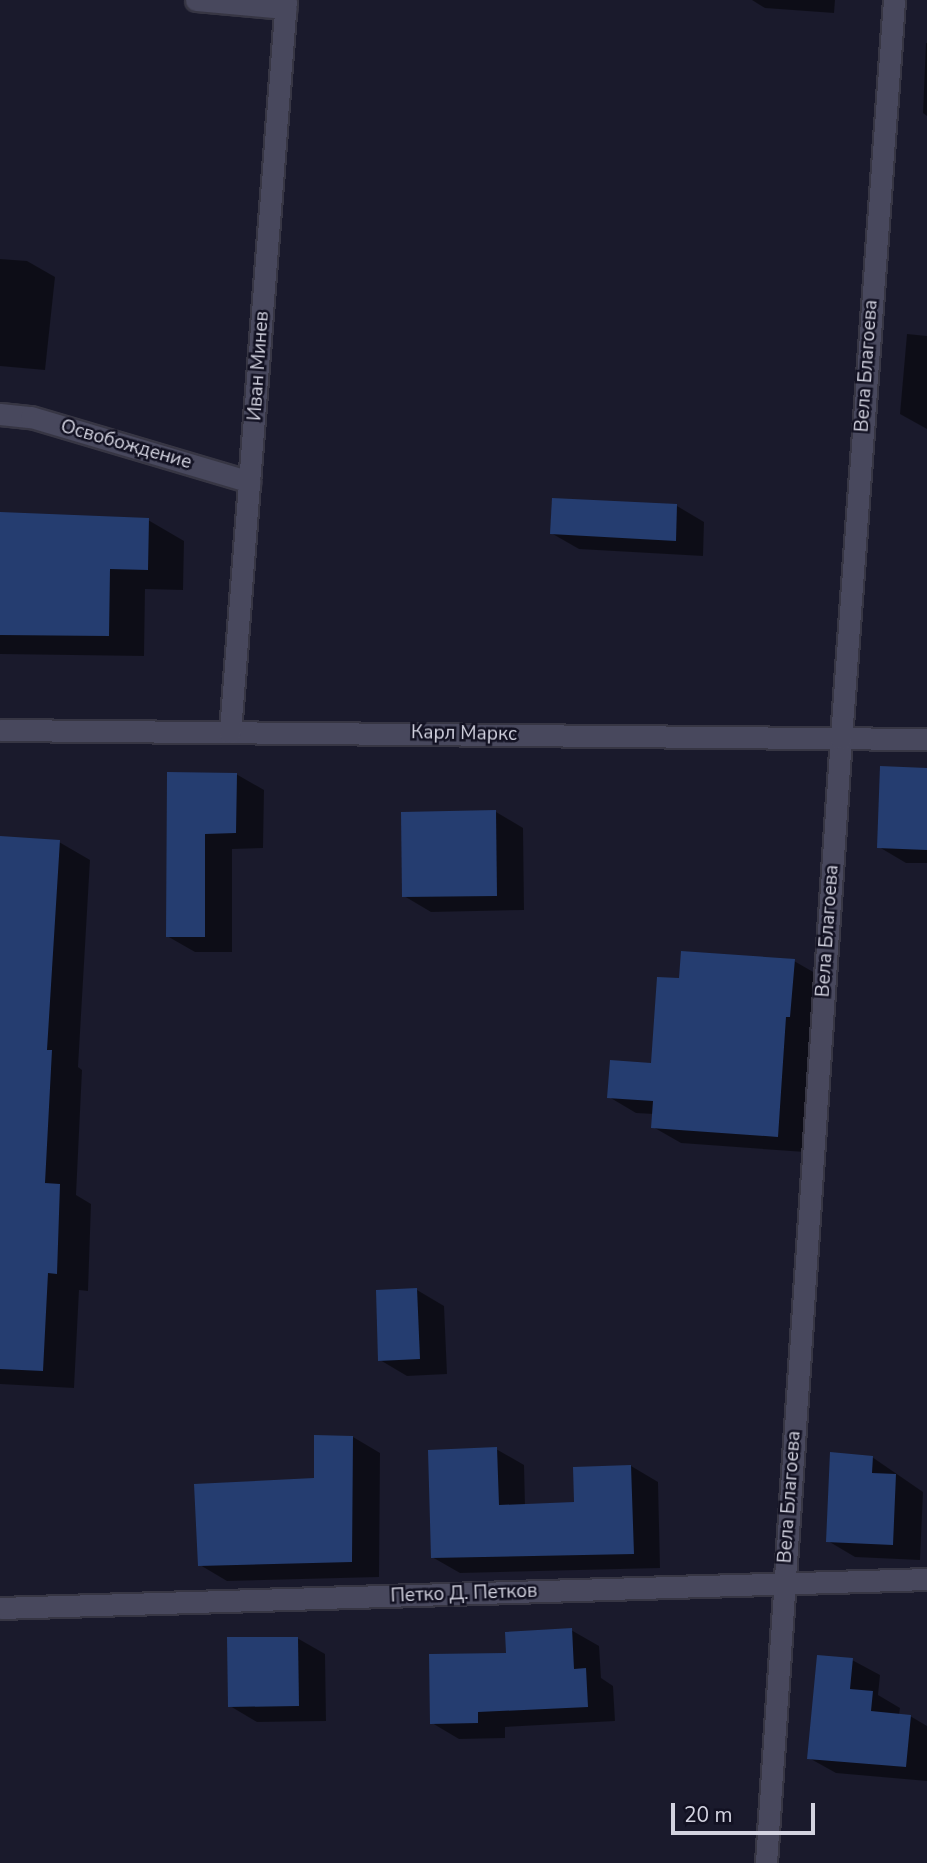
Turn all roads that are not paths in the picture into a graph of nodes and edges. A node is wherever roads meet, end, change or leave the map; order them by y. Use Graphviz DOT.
graph roads {
  1 [pos="196,0"];
  2 [pos="894,0"];
  3 [pos="286,4"];
  4 [pos="0,414"];
  5 [pos="250,482"];
  6 [pos="0,730"];
  7 [pos="230,732"];
  8 [pos="841,738"];
  9 [pos="927,739"];
  10 [pos="927,1579"];
  11 [pos="784,1585"];
  12 [pos="0,1608"];
  13 [pos="766,1863"];
  1 -- 3 [label="street"];
  2 -- 8 [label="street, Вела Благоева"];
  3 -- 5 [label="street, Иван Минев"];
  4 -- 5 [label="street, Освобождение"];
  5 -- 7 [label="street, Иван Минев"];
  6 -- 7 [label="street, Карл Маркс"];
  7 -- 8 [label="street, Карл Маркс"];
  8 -- 9 [label="street, Карл Маркс"];
  8 -- 11 [label="street, Вела Благоева"];
  10 -- 11 [label="street, Петко Д. Петков"];
  11 -- 12 [label="street, Петко Д. Петков"];
  11 -- 13 [label="street, Вела Благоева"];
}
